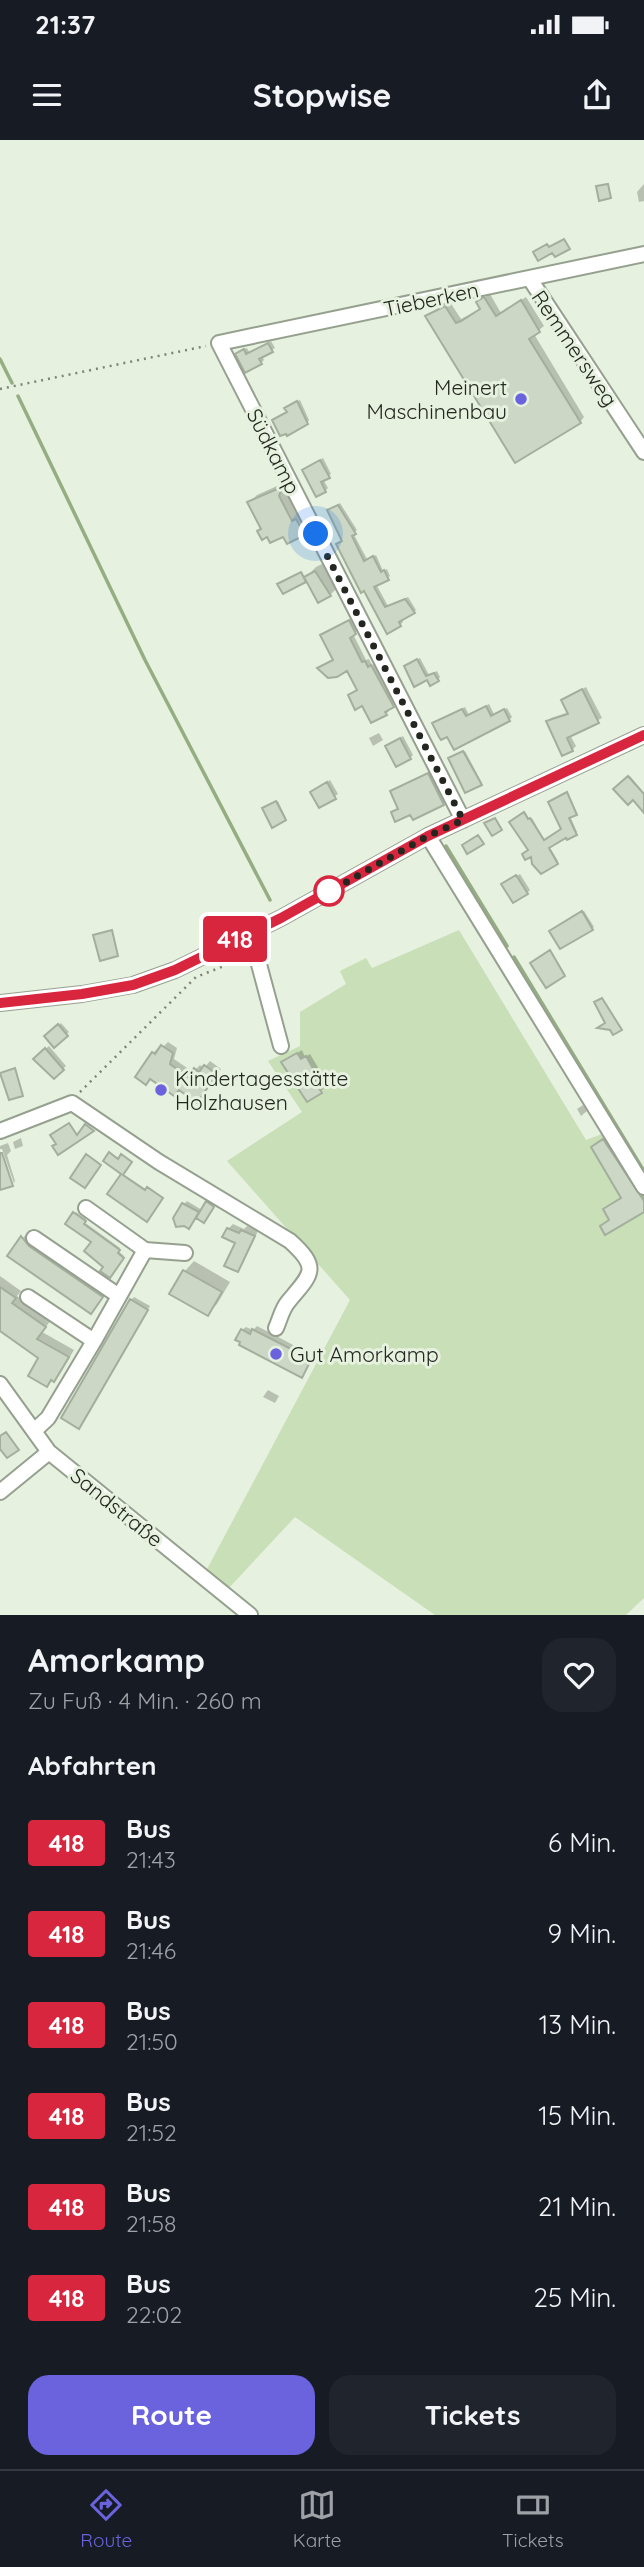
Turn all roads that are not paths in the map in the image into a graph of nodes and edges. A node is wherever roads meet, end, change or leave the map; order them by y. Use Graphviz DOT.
graph roads {
  1 [pos="644,254"];
  2 [pos="530,279"];
  3 [pos="219,343"];
  4 [pos="644,452"];
  5 [pos="644,735"];
  6 [pos="463,820"];
  7 [pos="428,836"];
  8 [pos="246,934"];
  9 [pos="0,1003"];
  10 [pos="281,1046"];
  11 [pos="0,1131"];
  12 [pos="644,1187"];
  13 [pos="86,1208"];
  14 [pos="34,1238"];
  15 [pos="145,1250"];
  16 [pos="185,1253"];
  17 [pos="119,1296"];
  18 [pos="28,1297"];
  19 [pos="276,1328"];
  20 [pos="94,1341"];
  21 [pos="0,1384"];
  22 [pos="34,1431"];
  23 [pos="49,1452"];
  24 [pos="0,1492"];
  25 [pos="250,1615"];
  1 -- 2 [label="street, Tieberken"];
  2 -- 3 [label="street, Tieberken"];
  2 -- 4 [label="street, Remmersweg"];
  3 -- 6 [label="street, Südkamp"];
  5 -- 6 [label="street"];
  6 -- 7 [label="street"];
  7 -- 8 [label="street"];
  7 -- 12 [label="street"];
  8 -- 9 [label="street"];
  8 -- 10 [label="street"];
  11 -- 19 [label="street"];
  13 -- 15 [label="street"];
  14 -- 17 [label="street"];
  15 -- 16 [label="street"];
  15 -- 17 [label="street"];
  17 -- 20 [label="street"];
  18 -- 20 [label="street"];
  20 -- 22 [label="street"];
  21 -- 22 [label="street, Sandstraße"];
  22 -- 23 [label="street, Sandstraße"];
  23 -- 24 [label="street"];
  23 -- 25 [label="street, Sandstraße"];
}
